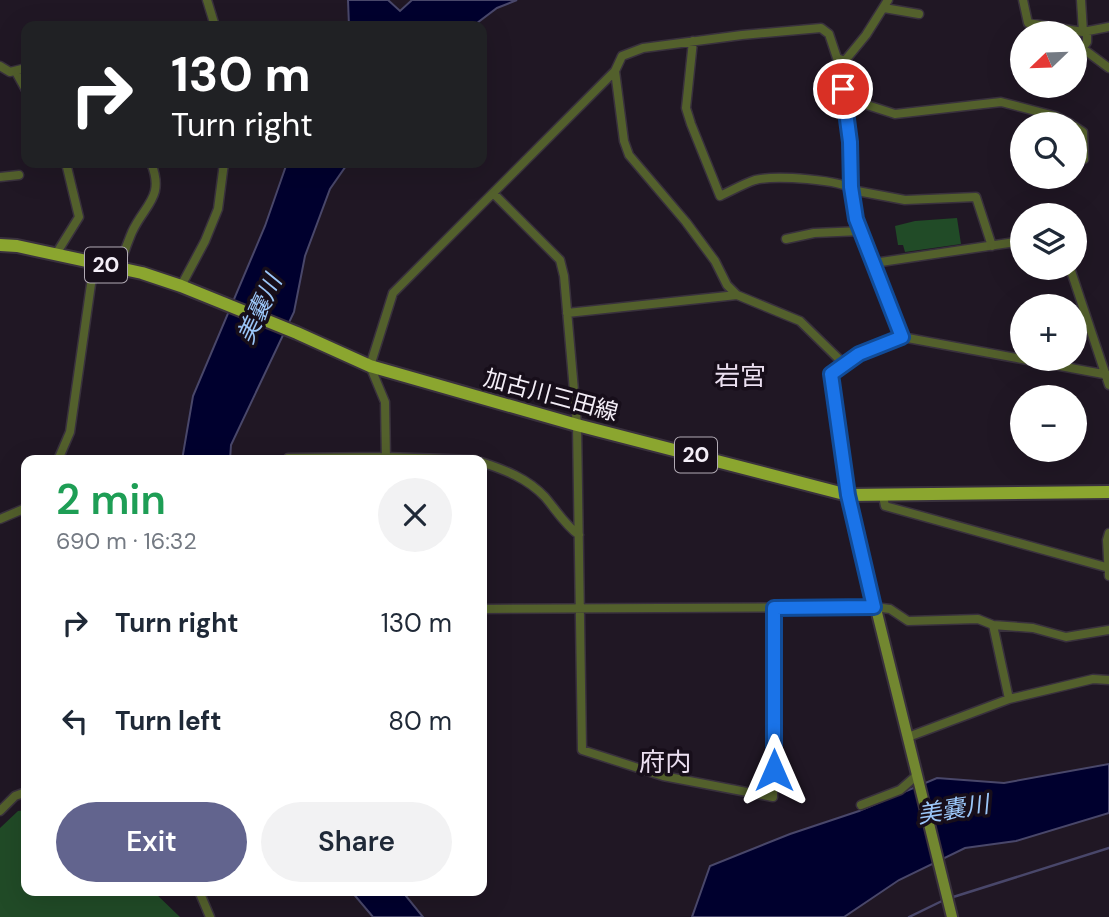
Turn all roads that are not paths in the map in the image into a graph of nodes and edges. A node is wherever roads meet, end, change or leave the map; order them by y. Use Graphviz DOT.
graph roads {
  1 [pos="207,0"];
  2 [pos="1023,0"];
  3 [pos="1084,1"];
  4 [pos="886,4"];
  5 [pos="919,14"];
  6 [pos="213,21"];
  7 [pos="1028,21"];
  8 [pos="1085,21"];
  9 [pos="1109,27"];
  10 [pos="1087,32"];
  11 [pos="693,41"];
  12 [pos="1087,55"];
  13 [pos="844,61"];
  14 [pos="0,66"];
  15 [pos="1109,68"];
  16 [pos="21,70"];
  17 [pos="615,71"];
  18 [pos="16,72"];
  19 [pos="21,81"];
  20 [pos="845,106"];
  21 [pos="1040,112"];
  22 [pos="67,168"];
  23 [pos="153,168"];
  24 [pos="223,168"];
  25 [pos="19,175"];
  26 [pos="0,177"];
  27 [pos="851,187"];
  28 [pos="493,193"];
  29 [pos="861,231"];
  30 [pos="786,239"];
  31 [pos="1010,243"];
  32 [pos="0,245"];
  33 [pos="992,246"];
  34 [pos="56,254"];
  35 [pos="94,263"];
  36 [pos="874,263"];
  37 [pos="118,268"];
  38 [pos="1074,280"];
  39 [pos="181,286"];
  40 [pos="737,295"];
  41 [pos="568,313"];
  42 [pos="902,337"];
  43 [pos="844,363"];
  44 [pos="370,366"];
  45 [pos="1108,375"];
  46 [pos="1109,386"];
  47 [pos="576,425"];
  48 [pos="62,455"];
  49 [pos="386,455"];
  50 [pos="487,464"];
  51 [pos="1109,492"];
  52 [pos="848,495"];
  53 [pos="883,496"];
  54 [pos="21,510"];
  55 [pos="0,519"];
  56 [pos="1109,533"];
  57 [pos="579,535"];
  58 [pos="1109,570"];
  59 [pos="874,607"];
  60 [pos="774,608"];
  61 [pos="487,609"];
  62 [pos="580,610"];
  63 [pos="993,625"];
  64 [pos="1109,630"];
  65 [pos="1109,680"];
  66 [pos="1009,699"];
  67 [pos="908,737"];
  68 [pos="916,776"];
  69 [pos="21,794"];
  70 [pos="862,805"];
  71 [pos="0,811"];
  72 [pos="201,896"];
  73 [pos="210,917"];
  74 [pos="952,917"];
  1 -- 6 [label="street"];
  2 -- 7 [label="street"];
  3 -- 8 [label="street"];
  4 -- 5 [label="street"];
  4 -- 13 [label="street"];
  9 -- 10 [label="street"];
  11 -- 13 [label="street"];
  11 -- 17 [label="street"];
  11 -- 27 [label="street"];
  12 -- 15 [label="street"];
  13 -- 20 [label="street"];
  14 -- 18 [label="street"];
  16 -- 18 [label="street"];
  17 -- 28 [label="street"];
  17 -- 40 [label="street"];
  18 -- 19 [label="street"];
  20 -- 21 [label="street"];
  20 -- 27 [label="street"];
  22 -- 34 [label="street"];
  23 -- 37 [label="street"];
  24 -- 39 [label="street"];
  25 -- 26 [label="street"];
  27 -- 29 [label="street"];
  27 -- 33 [label="street"];
  28 -- 41 [label="street"];
  28 -- 44 [label="street"];
  29 -- 30 [label="street"];
  29 -- 36 [label="street"];
  31 -- 33 [label="street"];
  32 -- 34 [label="main road, 加古川三田線 / 20"];
  33 -- 36 [label="street"];
  34 -- 35 [label="main road, 加古川三田線 / 20"];
  35 -- 37 [label="main road, 加古川三田線 / 20"];
  35 -- 48 [label="street"];
  36 -- 42 [label="street"];
  37 -- 39 [label="main road, 加古川三田線 / 20"];
  38 -- 45 [label="street"];
  39 -- 44 [label="main road, 加古川三田線 / 20"];
  40 -- 41 [label="street"];
  40 -- 43 [label="street"];
  41 -- 47 [label="street"];
  42 -- 43 [label="street"];
  42 -- 45 [label="street"];
  43 -- 52 [label="street"];
  44 -- 47 [label="main road, 加古川三田線 / 20"];
  44 -- 49 [label="street"];
  45 -- 46 [label="street"];
  47 -- 52 [label="main road, 加古川三田線 / 20"];
  47 -- 57 [label="street"];
  50 -- 57 [label="street"];
  51 -- 53 [label="main road, 加古川三田線 / 20"];
  52 -- 53 [label="main road, 加古川三田線 / 20"];
  52 -- 59 [label="street"];
  53 -- 58 [label="street"];
  54 -- 55 [label="street"];
  56 -- 58 [label="street"];
  57 -- 62 [label="street"];
  59 -- 60 [label="street"];
  59 -- 63 [label="street"];
  59 -- 67 [label="street"];
  60 -- 62 [label="street"];
  60 -- 62 [label="street"];
  61 -- 62 [label="street"];
  63 -- 64 [label="street"];
  63 -- 66 [label="street"];
  65 -- 66 [label="street"];
  66 -- 67 [label="street"];
  67 -- 68 [label="street"];
  68 -- 70 [label="street"];
  68 -- 74 [label="street"];
  69 -- 71 [label="street"];
  72 -- 73 [label="street"];
}
